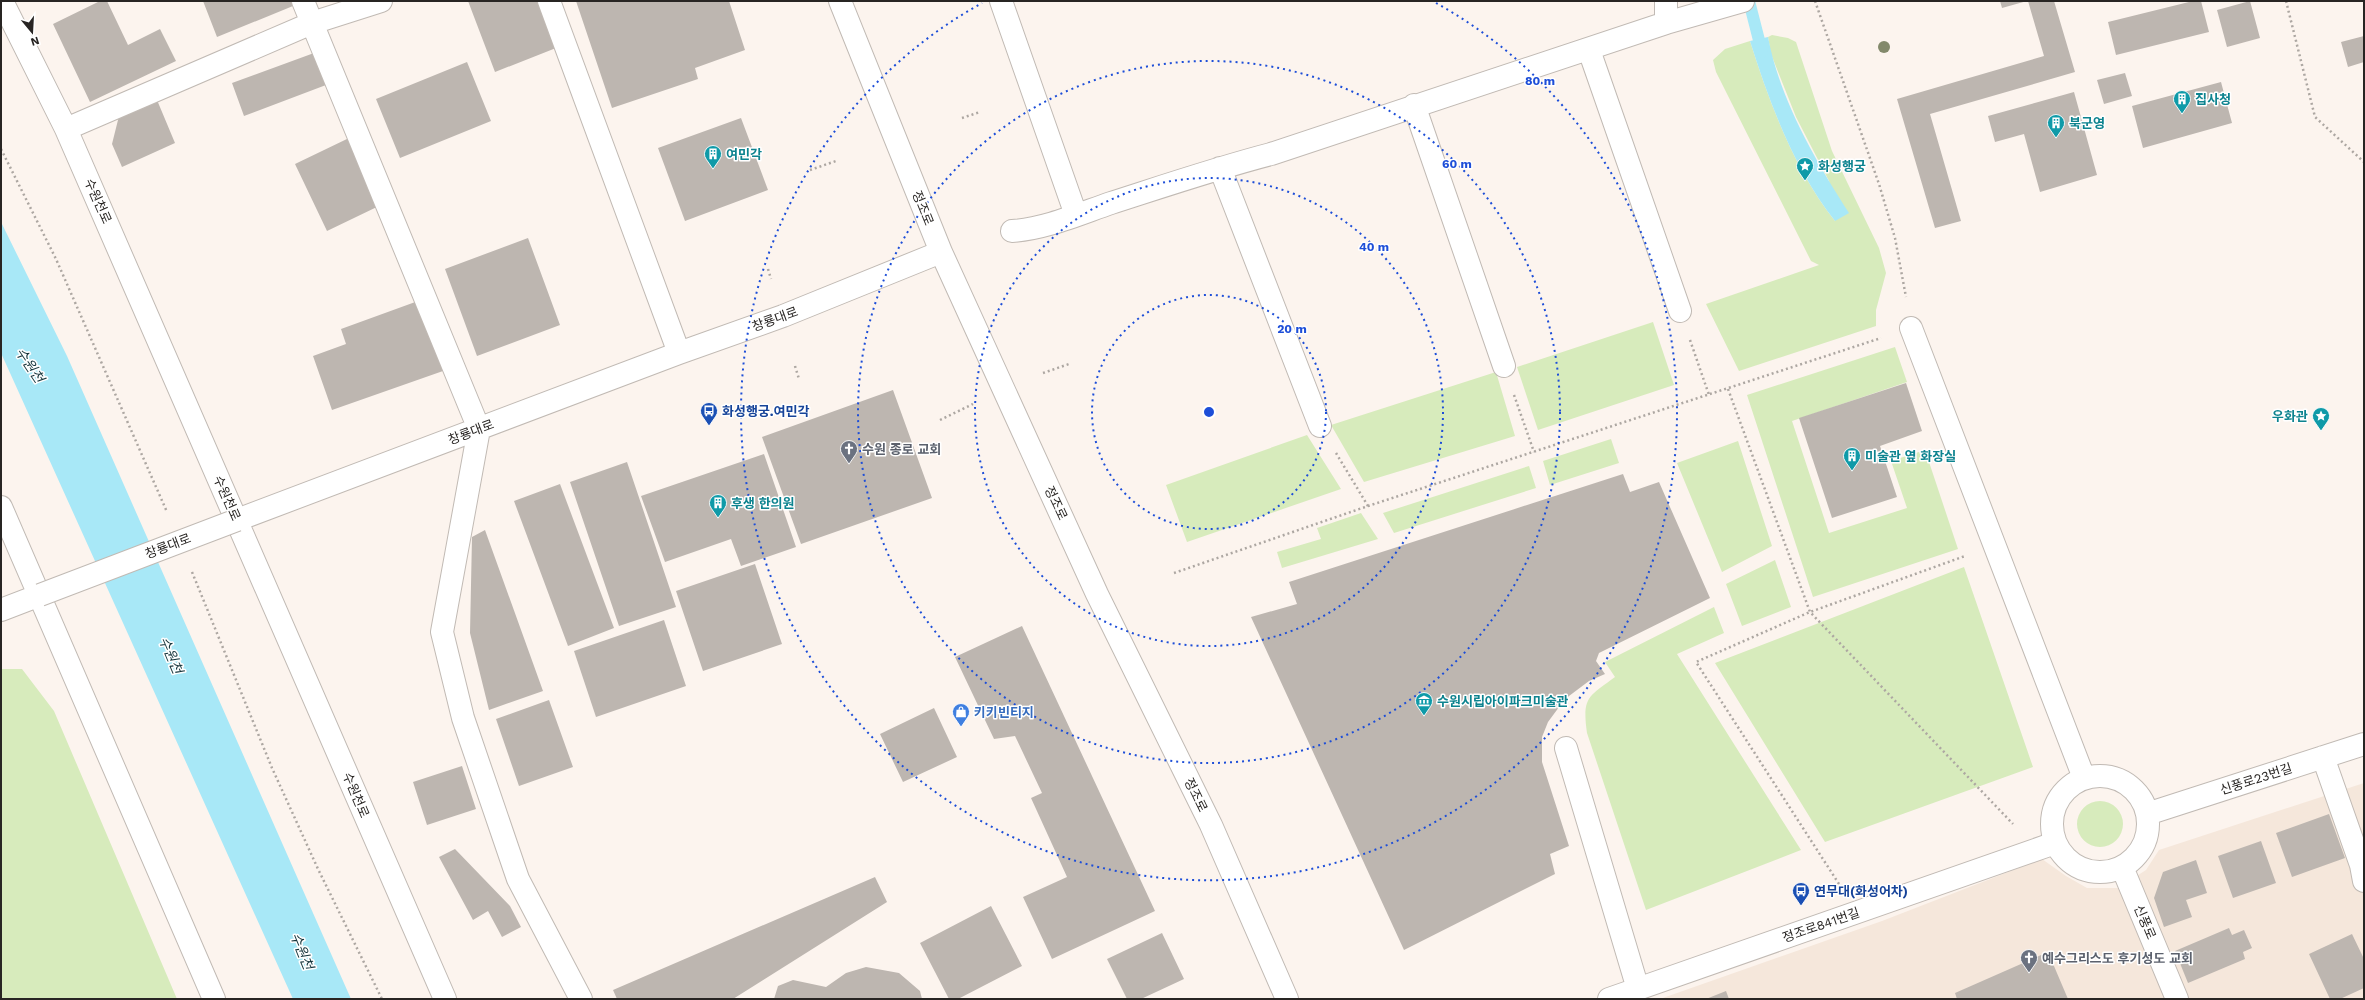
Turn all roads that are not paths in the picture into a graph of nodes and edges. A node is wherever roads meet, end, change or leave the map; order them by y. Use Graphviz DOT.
graph roads {
  1 [pos="2,1"];
  2 [pos="302,1"];
  3 [pos="381,1"];
  4 [pos="549,1"];
  5 [pos="840,1"];
  6 [pos="1001,1"];
  7 [pos="1666,1"];
  8 [pos="1743,1"];
  9 [pos="312,23"];
  10 [pos="1666,23"];
  11 [pos="1589,50"];
  12 [pos="1414,105"];
  13 [pos="66,129"];
  14 [pos="1220,168"];
  15 [pos="1076,215"];
  16 [pos="1012,231"];
  17 [pos="941,252"];
  18 [pos="1680,312"];
  19 [pos="1911,328"];
  20 [pos="679,353"];
  21 [pos="1504,366"];
  22 [pos="1320,426"];
  23 [pos="479,429"];
  24 [pos="1,507"];
  25 [pos="237,520"];
  26 [pos="40,595"];
  27 [pos="1,610"];
  28 [pos="2364,744"];
  29 [pos="1566,748"];
  30 [pos="2323,757"];
  31 [pos="2084,778"];
  32 [pos="2147,814"];
  33 [pos="2046,846"];
  34 [pos="2122,867"];
  35 [pos="2364,882"];
  36 [pos="1638,989"];
  37 [pos="214,999"];
  38 [pos="445,999"];
  39 [pos="581,999"];
  40 [pos="1287,999"];
  41 [pos="1609,999"];
  42 [pos="2177,999"];
  1 -- 13 [label="street, 수원천로"];
  2 -- 9 [label="street"];
  3 -- 9 [label="street"];
  4 -- 20 [label="street"];
  5 -- 17 [label="street, 정조로"];
  6 -- 15 [label="street"];
  7 -- 10 [label="street"];
  8 -- 10 [label="street"];
  9 -- 13 [label="street"];
  9 -- 23 [label="street"];
  10 -- 11 [label="street"];
  11 -- 12 [label="street"];
  11 -- 18 [label="street"];
  12 -- 14 [label="street"];
  12 -- 21 [label="street"];
  13 -- 25 [label="street, 수원천로"];
  14 -- 15 [label="street"];
  14 -- 22 [label="street"];
  15 -- 16 [label="street"];
  17 -- 20 [label="street, 창룡대로"];
  17 -- 40 [label="street, 정조로"];
  19 -- 31 [label="street"];
  20 -- 23 [label="street, 창룡대로"];
  23 -- 25 [label="street, 창룡대로"];
  23 -- 39 [label="street"];
  24 -- 26 [label="street"];
  25 -- 26 [label="street, 창룡대로, bridge"];
  25 -- 38 [label="street, 수원천로"];
  26 -- 27 [label="street, 창룡대로"];
  26 -- 37 [label="street"];
  28 -- 30 [label="street, 신풍로23번길"];
  29 -- 36 [label="street"];
  30 -- 32 [label="street, 신풍로23번길"];
  30 -- 35 [label="street"];
  31 -- 32 [label="street"];
  31 -- 33 [label="street"];
  32 -- 34 [label="street"];
  33 -- 34 [label="street"];
  33 -- 36 [label="street, 정조로841번길"];
  34 -- 42 [label="street, 신풍로"];
  36 -- 41 [label="street, 정조로841번길"];
}
